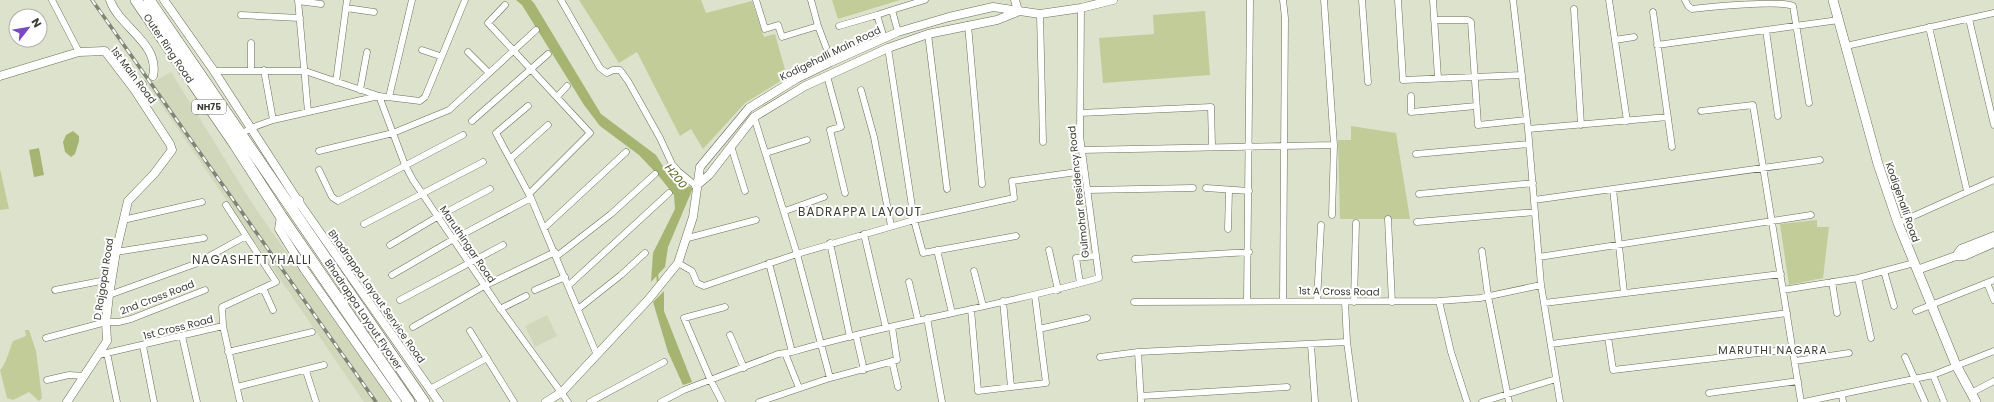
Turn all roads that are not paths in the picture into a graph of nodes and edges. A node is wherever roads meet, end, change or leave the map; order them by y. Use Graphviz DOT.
graph roads {
  1 [pos="52,0"];
  2 [pos="110,0"];
  3 [pos="136,0"];
  4 [pos="149,0"];
  5 [pos="164,0"];
  6 [pos="298,0"];
  7 [pos="347,0"];
  8 [pos="412,0"];
  9 [pos="465,0"];
  10 [pos="561,0"];
  11 [pos="756,0"];
  12 [pos="811,0"];
  13 [pos="925,0"];
  14 [pos="1015,0"];
  15 [pos="1113,0"];
  16 [pos="1250,0"];
  17 [pos="1283,0"];
  18 [pos="1324,0"];
  19 [pos="1362,0"];
  20 [pos="1398,0"];
  21 [pos="1433,0"];
  22 [pos="1514,0"];
  23 [pos="1609,0"];
  24 [pos="1685,0"];
  25 [pos="1793,0"];
  26 [pos="1833,0"];
  27 [pos="321,4"];
  28 [pos="505,5"];
  29 [pos="346,8"];
  30 [pos="1081,8"];
  31 [pos="1794,8"];
  32 [pos="892,10"];
  33 [pos="1574,10"];
  34 [pos="1018,11"];
  35 [pos="374,12"];
  36 [pos="1653,12"];
  37 [pos="1994,13"];
  38 [pos="1040,14"];
  39 [pos="877,15"];
  40 [pos="241,16"];
  41 [pos="300,18"];
  42 [pos="1969,19"];
  43 [pos="1434,20"];
  44 [pos="1839,20"];
  45 [pos="968,25"];
  46 [pos="818,26"];
  47 [pos="839,26"];
  48 [pos="1797,26"];
  49 [pos="1929,27"];
  50 [pos="536,30"];
  51 [pos="1766,30"];
  52 [pos="898,32"];
  53 [pos="928,34"];
  54 [pos="1634,37"];
  55 [pos="884,38"];
  56 [pos="1615,40"];
  57 [pos="251,42"];
  58 [pos="1657,44"];
  59 [pos="1846,46"];
  60 [pos="826,47"];
  61 [pos="888,48"];
  62 [pos="422,50"];
  63 [pos="514,50"];
  64 [pos="78,52"];
  65 [pos="367,52"];
  66 [pos="468,52"];
  67 [pos="548,54"];
  68 [pos="440,56"];
  69 [pos="532,69"];
  70 [pos="251,70"];
  71 [pos="264,70"];
  72 [pos="814,70"];
  73 [pos="214,71"];
  74 [pos="304,71"];
  75 [pos="489,73"];
  76 [pos="1522,74"];
  77 [pos="0,76"];
  78 [pos="153,76"];
  79 [pos="827,76"];
  80 [pos="1474,77"];
  81 [pos="1438,78"];
  82 [pos="818,80"];
  83 [pos="336,82"];
  84 [pos="1368,82"];
  85 [pos="142,84"];
  86 [pos="566,86"];
  87 [pos="134,89"];
  88 [pos="360,90"];
  89 [pos="861,90"];
  90 [pos="379,96"];
  91 [pos="557,96"];
  92 [pos="1411,96"];
  93 [pos="388,97"];
  94 [pos="1809,103"];
  95 [pos="528,106"];
  96 [pos="1476,106"];
  97 [pos="1701,110"];
  98 [pos="308,112"];
  99 [pos="1080,113"];
  100 [pos="1778,116"];
  101 [pos="754,117"];
  102 [pos="1668,117"];
  103 [pos="273,120"];
  104 [pos="1527,120"];
  105 [pos="472,121"];
  106 [pos="1627,121"];
  107 [pos="548,125"];
  108 [pos="1581,125"];
  109 [pos="1994,125"];
  110 [pos="252,128"];
  111 [pos="1528,129"];
  112 [pos="393,133"];
  113 [pos="241,134"];
  114 [pos="463,135"];
  115 [pos="807,140"];
  116 [pos="1043,142"];
  117 [pos="1530,144"];
  118 [pos="1249,145"];
  119 [pos="1283,145"];
  120 [pos="1334,145"];
  121 [pos="731,146"];
  122 [pos="1212,146"];
  123 [pos="1672,147"];
  124 [pos="1082,150"];
  125 [pos="319,151"];
  126 [pos="626,152"];
  127 [pos="766,153"];
  128 [pos="1416,154"];
  129 [pos="510,160"];
  130 [pos="1820,160"];
  131 [pos="483,162"];
  132 [pos="405,164"];
  133 [pos="1763,168"];
  134 [pos="319,170"];
  135 [pos="1084,171"];
  136 [pos="655,174"];
  137 [pos="148,179"];
  138 [pos="1994,180"];
  139 [pos="1533,183"];
  140 [pos="982,184"];
  141 [pos="696,186"];
  142 [pos="1193,188"];
  143 [pos="1206,188"];
  144 [pos="490,189"];
  145 [pos="947,189"];
  146 [pos="1613,189"];
  147 [pos="1087,190"];
  148 [pos="1229,190"];
  149 [pos="745,191"];
  150 [pos="1249,191"];
  151 [pos="1967,191"];
  152 [pos="422,193"];
  153 [pos="669,193"];
  154 [pos="845,193"];
  155 [pos="1419,194"];
  156 [pos="530,196"];
  157 [pos="824,197"];
  158 [pos="1534,200"];
  159 [pos="202,202"];
  160 [pos="294,203"];
  161 [pos="226,205"];
  162 [pos="785,211"];
  163 [pos="1535,212"];
  164 [pos="1332,214"];
  165 [pos="1811,215"];
  166 [pos="281,216"];
  167 [pos="437,217"];
  168 [pos="1388,219"];
  169 [pos="123,220"];
  170 [pos="756,220"];
  171 [pos="914,220"];
  172 [pos="1417,222"];
  173 [pos="1772,222"];
  174 [pos="1356,223"];
  175 [pos="1898,223"];
  176 [pos="364,224"];
  177 [pos="1321,225"];
  178 [pos="891,226"];
  179 [pos="544,228"];
  180 [pos="1228,229"];
  181 [pos="864,234"];
  182 [pos="246,236"];
  183 [pos="1016,236"];
  184 [pos="1994,236"];
  185 [pos="204,238"];
  186 [pos="688,238"];
  187 [pos="452,240"];
  188 [pos="830,243"];
  189 [pos="1994,243"];
  190 [pos="390,245"];
  191 [pos="1619,245"];
  192 [pos="503,246"];
  193 [pos="937,250"];
  194 [pos="1049,250"];
  195 [pos="1482,251"];
  196 [pos="116,252"];
  197 [pos="1249,252"];
  198 [pos="644,253"];
  199 [pos="556,254"];
  200 [pos="797,254"];
  201 [pos="1095,256"];
  202 [pos="1956,256"];
  203 [pos="1539,257"];
  204 [pos="1135,259"];
  205 [pos="770,263"];
  206 [pos="469,264"];
  207 [pos="676,265"];
  208 [pos="1916,266"];
  209 [pos="974,271"];
  210 [pos="1884,271"];
  211 [pos="1781,274"];
  212 [pos="392,275"];
  213 [pos="565,277"];
  214 [pos="1858,278"];
  215 [pos="112,279"];
  216 [pos="1994,280"];
  217 [pos="909,282"];
  218 [pos="1832,282"];
  219 [pos="1080,283"];
  220 [pos="1987,283"];
  221 [pos="569,285"];
  222 [pos="484,286"];
  223 [pos="1541,286"];
  224 [pos="263,288"];
  225 [pos="55,290"];
  226 [pos="205,290"];
  227 [pos="535,290"];
  228 [pos="1058,290"];
  229 [pos="1783,290"];
  230 [pos="1624,293"];
  231 [pos="109,295"];
  232 [pos="526,296"];
  233 [pos="1035,296"];
  234 [pos="1488,296"];
  235 [pos="400,300"];
  236 [pos="1283,300"];
  237 [pos="1994,300"];
  238 [pos="1003,301"];
  239 [pos="1247,301"];
  240 [pos="1317,301"];
  241 [pos="1439,301"];
  242 [pos="1134,302"];
  243 [pos="1345,302"];
  244 [pos="1354,302"];
  245 [pos="1392,302"];
  246 [pos="1544,303"];
  247 [pos="983,306"];
  248 [pos="1894,306"];
  249 [pos="1932,306"];
  250 [pos="726,307"];
  251 [pos="500,309"];
  252 [pos="578,309"];
  253 [pos="970,309"];
  254 [pos="273,310"];
  255 [pos="1916,311"];
  256 [pos="952,313"];
  257 [pos="1787,313"];
  258 [pos="1837,313"];
  259 [pos="927,318"];
  260 [pos="1086,318"];
  261 [pos="918,320"];
  262 [pos="106,322"];
  263 [pos="223,326"];
  264 [pos="413,326"];
  265 [pos="889,327"];
  266 [pos="1040,329"];
  267 [pos="470,331"];
  268 [pos="312,332"];
  269 [pos="730,335"];
  270 [pos="182,336"];
  271 [pos="853,336"];
  272 [pos="1608,337"];
  273 [pos="46,338"];
  274 [pos="1871,338"];
  275 [pos="1347,342"];
  276 [pos="820,344"];
  277 [pos="1551,344"];
  278 [pos="1311,345"];
  279 [pos="143,346"];
  280 [pos="1792,349"];
  281 [pos="1994,351"];
  282 [pos="228,352"];
  283 [pos="792,352"];
  284 [pos="1138,352"];
  285 [pos="785,353"];
  286 [pos="1849,353"];
  287 [pos="103,354"];
  288 [pos="597,355"];
  289 [pos="1100,357"];
  290 [pos="1905,357"];
  291 [pos="487,358"];
  292 [pos="892,361"];
  293 [pos="1795,361"];
  294 [pos="664,362"];
  295 [pos="324,365"];
  296 [pos="1956,365"];
  297 [pos="744,368"];
  298 [pos="864,370"];
  299 [pos="306,371"];
  300 [pos="1933,375"];
  301 [pos="85,376"];
  302 [pos="830,378"];
  303 [pos="1556,379"];
  304 [pos="1915,379"];
  305 [pos="47,380"];
  306 [pos="710,381"];
  307 [pos="1798,381"];
  308 [pos="1994,381"];
  309 [pos="237,387"];
  310 [pos="898,387"];
  311 [pos="1011,387"];
  312 [pos="1287,387"];
  313 [pos="799,388"];
  314 [pos="430,389"];
  315 [pos="562,392"];
  316 [pos="1971,392"];
  317 [pos="1709,393"];
  318 [pos="1507,394"];
  319 [pos="1842,394"];
  320 [pos="1141,399"];
  321 [pos="403,400"];
  322 [pos="67,402"];
  323 [pos="117,402"];
  324 [pos="154,402"];
  325 [pos="197,402"];
  326 [pos="240,402"];
  327 [pos="316,402"];
  328 [pos="424,402"];
  329 [pos="439,402"];
  330 [pos="514,402"];
  331 [pos="546,402"];
  332 [pos="568,402"];
  333 [pos="590,402"];
  334 [pos="660,402"];
  335 [pos="722,402"];
  336 [pos="759,402"];
  337 [pos="942,402"];
  338 [pos="1315,402"];
  339 [pos="1355,402"];
  340 [pos="1467,402"];
  341 [pos="1482,402"];
  342 [pos="1509,402"];
  343 [pos="1560,402"];
  344 [pos="1803,402"];
  345 [pos="1843,402"];
  346 [pos="1925,402"];
  347 [pos="1944,402"];
  348 [pos="1976,402"];
  1 -- 64 [label="street"];
  2 -- 78 [label="street"];
  3 -- 166 [label="highway, Outer Ring Road / NH75"];
  4 -- 113 [label="highway, Outer Ring Road / NH75"];
  5 -- 73 [label="street, Bhadrappa Layout Service Road"];
  6 -- 27 [label="street"];
  6 -- 41 [label="street"];
  7 -- 29 [label="street"];
  8 -- 93 [label="street"];
  9 -- 68 [label="street"];
  10 -- 141 [label="street"];
  11 -- 46 [label="street"];
  12 -- 46 [label="street"];
  13 -- 32 [label="street"];
  14 -- 34 [label="street"];
  15 -- 30 [label="street, Kodigehalli Main Road"];
  16 -- 118 [label="street"];
  17 -- 119 [label="street"];
  18 -- 120 [label="street"];
  19 -- 84 [label="street"];
  20 -- 81 [label="street"];
  21 -- 43 [label="street"];
  22 -- 76 [label="street"];
  23 -- 56 [label="street"];
  24 -- 31 [label="street"];
  25 -- 31 [label="street"];
  26 -- 44 [label="main road, Kodigehalli Road"];
  28 -- 63 [label="street"];
  29 -- 35 [label="street"];
  29 -- 83 [label="street"];
  30 -- 38 [label="street, Kodigehalli Main Road"];
  30 -- 99 [label="street, Gulmohar Residency Road"];
  31 -- 48 [label="street"];
  32 -- 39 [label="street"];
  32 -- 52 [label="street"];
  33 -- 108 [label="street"];
  34 -- 38 [label="street, Kodigehalli Main Road"];
  34 -- 45 [label="street, Kodigehalli Main Road"];
  34 -- 52 [label="street, Kodigehalli Main Road"];
  36 -- 58 [label="street"];
  37 -- 42 [label="street"];
  38 -- 116 [label="street"];
  39 -- 47 [label="street"];
  39 -- 55 [label="street"];
  40 -- 41 [label="street"];
  41 -- 74 [label="street"];
  42 -- 49 [label="street"];
  42 -- 109 [label="street"];
  43 -- 80 [label="street"];
  43 -- 81 [label="street"];
  44 -- 48 [label="street"];
  44 -- 59 [label="main road, Kodigehalli Road"];
  45 -- 53 [label="street, Kodigehalli Main Road"];
  45 -- 140 [label="street"];
  46 -- 60 [label="street"];
  48 -- 51 [label="street"];
  48 -- 94 [label="street"];
  49 -- 59 [label="street"];
  49 -- 151 [label="street"];
  50 -- 63 [label="street"];
  51 -- 58 [label="street"];
  51 -- 100 [label="street"];
  52 -- 55 [label="street, Kodigehalli Main Road"];
  53 -- 61 [label="street, Kodigehalli Main Road"];
  53 -- 145 [label="street"];
  54 -- 56 [label="street"];
  55 -- 72 [label="street, Kodigehalli Main Road"];
  56 -- 106 [label="street"];
  57 -- 70 [label="street"];
  58 -- 102 [label="street"];
  59 -- 175 [label="main road, Kodigehalli Road"];
  61 -- 79 [label="street, Kodigehalli Main Road"];
  61 -- 171 [label="street"];
  62 -- 68 [label="street"];
  63 -- 69 [label="street"];
  63 -- 75 [label="street"];
  64 -- 77 [label="street, 1st Main Road"];
  64 -- 87 [label="street, 1st Main Road"];
  65 -- 88 [label="street"];
  66 -- 75 [label="street"];
  67 -- 69 [label="street"];
  68 -- 93 [label="street"];
  69 -- 91 [label="street"];
  69 -- 105 [label="street"];
  70 -- 71 [label="street"];
  70 -- 73 [label="street"];
  71 -- 74 [label="street"];
  71 -- 103 [label="street"];
  72 -- 82 [label="street"];
  72 -- 141 [label="street, Kodigehalli Main Road"];
  73 -- 110 [label="street, Bhadrappa Layout Service Road"];
  74 -- 83 [label="street"];
  74 -- 98 [label="street"];
  75 -- 112 [label="street"];
  76 -- 80 [label="street"];
  76 -- 104 [label="street"];
  79 -- 82 [label="street, Kodigehalli Main Road"];
  79 -- 154 [label="street"];
  80 -- 81 [label="street"];
  80 -- 96 [label="street"];
  82 -- 101 [label="street, Kodigehalli Main Road"];
  83 -- 88 [label="street"];
  85 -- 87 [label="street"];
  86 -- 91 [label="street"];
  87 -- 137 [label="street, 1st Main Road"];
  88 -- 90 [label="street"];
  89 -- 178 [label="street"];
  90 -- 93 [label="street"];
  90 -- 98 [label="street"];
  90 -- 112 [label="street, Maruthingar Road"];
  91 -- 156 [label="street"];
  92 -- 96 [label="street"];
  95 -- 129 [label="street"];
  96 -- 104 [label="street"];
  97 -- 133 [label="street"];
  98 -- 103 [label="street"];
  99 -- 122 [label="street"];
  99 -- 124 [label="street, Gulmohar Residency Road"];
  101 -- 121 [label="street, Kodigehalli Main Road"];
  101 -- 127 [label="street"];
  102 -- 106 [label="street"];
  102 -- 123 [label="street"];
  103 -- 110 [label="street"];
  104 -- 111 [label="street"];
  106 -- 108 [label="street"];
  107 -- 129 [label="street"];
  108 -- 111 [label="street"];
  110 -- 113 [label="street"];
  110 -- 160 [label="street, Bhadrappa Layout Service Road"];
  111 -- 117 [label="street"];
  112 -- 125 [label="street"];
  112 -- 132 [label="street, Maruthingar Road"];
  113 -- 160 [label="highway, Outer Ring Road / NH75"];
  114 -- 132 [label="street"];
  115 -- 127 [label="street"];
  117 -- 128 [label="street"];
  117 -- 139 [label="street"];
  118 -- 119 [label="street"];
  118 -- 122 [label="street"];
  118 -- 150 [label="street"];
  119 -- 120 [label="street"];
  119 -- 236 [label="street"];
  120 -- 164 [label="street"];
  121 -- 141 [label="street, Kodigehalli Main Road"];
  121 -- 149 [label="street"];
  122 -- 124 [label="street"];
  124 -- 135 [label="street, Gulmohar Residency Road"];
  126 -- 179 [label="street"];
  127 -- 162 [label="street"];
  129 -- 156 [label="street"];
  130 -- 133 [label="street"];
  131 -- 152 [label="street"];
  132 -- 134 [label="street"];
  132 -- 152 [label="street, Maruthingar Road"];
  133 -- 146 [label="street"];
  133 -- 173 [label="street"];
  135 -- 147 [label="street, Gulmohar Residency Road"];
  135 -- 171 [label="street"];
  136 -- 199 [label="street"];
  137 -- 169 [label="street, D Rajgopal Road"];
  138 -- 151 [label="street"];
  139 -- 155 [label="street"];
  139 -- 158 [label="street"];
  141 -- 186 [label="street, Kodigehalli Main Road"];
  142 -- 147 [label="street"];
  143 -- 148 [label="street"];
  144 -- 167 [label="street"];
  146 -- 158 [label="street"];
  146 -- 191 [label="street"];
  147 -- 201 [label="street, Gulmohar Residency Road"];
  148 -- 150 [label="street"];
  148 -- 180 [label="street"];
  150 -- 197 [label="street"];
  151 -- 175 [label="street"];
  152 -- 167 [label="street, Maruthingar Road"];
  152 -- 176 [label="street"];
  153 -- 221 [label="street"];
  156 -- 179 [label="street"];
  156 -- 187 [label="street"];
  157 -- 162 [label="street"];
  158 -- 163 [label="street"];
  159 -- 169 [label="street"];
  160 -- 314 [label="street, Bhadrappa Layout Service Road"];
  160 -- 328 [label="highway, Bhadrappa Layout Flyover / NH75"];
  161 -- 182 [label="street"];
  162 -- 200 [label="street"];
  163 -- 172 [label="street"];
  163 -- 203 [label="street"];
  165 -- 173 [label="street"];
  166 -- 321 [label="highway, Bhadrappa Layout Flyover / NH75"];
  167 -- 187 [label="street, Maruthingar Road"];
  167 -- 190 [label="street"];
  168 -- 245 [label="street"];
  169 -- 196 [label="street, D Rajgopal Road"];
  170 -- 186 [label="street"];
  171 -- 178 [label="street"];
  171 -- 193 [label="street"];
  173 -- 191 [label="street"];
  173 -- 211 [label="street"];
  174 -- 244 [label="street"];
  175 -- 208 [label="main road, Kodigehalli Road"];
  177 -- 240 [label="street"];
  178 -- 181 [label="street"];
  179 -- 199 [label="street"];
  181 -- 188 [label="street"];
  181 -- 265 [label="street"];
  182 -- 224 [label="street"];
  182 -- 231 [label="street"];
  183 -- 193 [label="street"];
  184 -- 202 [label="street"];
  185 -- 196 [label="street"];
  186 -- 207 [label="street, Kodigehalli Main Road"];
  187 -- 206 [label="street, Maruthingar Road"];
  187 -- 212 [label="street"];
  188 -- 200 [label="street"];
  188 -- 271 [label="street"];
  189 -- 202 [label="street"];
  191 -- 203 [label="street"];
  191 -- 230 [label="street"];
  192 -- 206 [label="street"];
  193 -- 256 [label="street"];
  194 -- 228 [label="street"];
  195 -- 234 [label="street"];
  196 -- 215 [label="street, D Rajgopal Road"];
  197 -- 204 [label="street"];
  197 -- 239 [label="street"];
  198 -- 252 [label="street"];
  199 -- 213 [label="street"];
  199 -- 222 [label="street"];
  200 -- 205 [label="street"];
  200 -- 276 [label="street"];
  201 -- 219 [label="street, Gulmohar Residency Road"];
  201 -- 219 [label="street"];
  202 -- 208 [label="street"];
  203 -- 223 [label="street"];
  205 -- 207 [label="street"];
  205 -- 283 [label="street"];
  206 -- 222 [label="street, Maruthingar Road"];
  206 -- 235 [label="street"];
  207 -- 288 [label="street, Kodigehalli Main Road"];
  208 -- 210 [label="street"];
  208 -- 249 [label="main road, Kodigehalli Road"];
  209 -- 247 [label="street"];
  210 -- 214 [label="street"];
  210 -- 248 [label="street"];
  211 -- 229 [label="street"];
  211 -- 230 [label="street"];
  213 -- 221 [label="street"];
  213 -- 227 [label="street"];
  214 -- 218 [label="street"];
  214 -- 274 [label="street"];
  215 -- 225 [label="street"];
  215 -- 231 [label="street, D Rajgopal Road"];
  216 -- 220 [label="street"];
  217 -- 261 [label="street"];
  218 -- 229 [label="street"];
  218 -- 258 [label="street"];
  219 -- 228 [label="street"];
  220 -- 237 [label="street"];
  220 -- 249 [label="street"];
  221 -- 252 [label="street"];
  222 -- 251 [label="street, Maruthingar Road"];
  222 -- 264 [label="street"];
  223 -- 234 [label="street, 1st A Cross Road"];
  223 -- 246 [label="street"];
  224 -- 254 [label="street"];
  224 -- 263 [label="street, 1st Cross Road"];
  226 -- 262 [label="street, 2nd Cross Road"];
  228 -- 233 [label="street"];
  229 -- 257 [label="street"];
  230 -- 246 [label="street"];
  231 -- 262 [label="street, D Rajgopal Road"];
  232 -- 251 [label="street"];
  233 -- 238 [label="street"];
  233 -- 266 [label="street"];
  234 -- 241 [label="street, 1st A Cross Road"];
  234 -- 318 [label="street"];
  236 -- 239 [label="street, 1st A Cross Road"];
  236 -- 240 [label="street, 1st A Cross Road"];
  238 -- 247 [label="street"];
  238 -- 311 [label="street"];
  239 -- 242 [label="street, 1st A Cross Road"];
  240 -- 243 [label="street, 1st A Cross Road"];
  241 -- 245 [label="street, 1st A Cross Road"];
  241 -- 340 [label="street"];
  243 -- 244 [label="street, 1st A Cross Road"];
  243 -- 275 [label="street"];
  244 -- 245 [label="street, 1st A Cross Road"];
  246 -- 277 [label="street"];
  247 -- 253 [label="street"];
  249 -- 255 [label="street"];
  249 -- 296 [label="main road, Kodigehalli Road"];
  250 -- 306 [label="street"];
  251 -- 315 [label="street, Maruthingar Road"];
  252 -- 288 [label="street"];
  253 -- 256 [label="street"];
  253 -- 311 [label="street"];
  256 -- 259 [label="street"];
  257 -- 272 [label="street"];
  257 -- 280 [label="street"];
  259 -- 261 [label="street"];
  259 -- 337 [label="street"];
  260 -- 266 [label="street"];
  261 -- 265 [label="street"];
  262 -- 273 [label="street, 2nd Cross Road"];
  262 -- 287 [label="street, D Rajgopal Road"];
  263 -- 270 [label="street, 1st Cross Road"];
  263 -- 282 [label="street"];
  265 -- 271 [label="street"];
  265 -- 292 [label="street"];
  266 -- 311 [label="street"];
  267 -- 291 [label="street"];
  268 -- 282 [label="street"];
  269 -- 297 [label="street"];
  270 -- 279 [label="street, 1st Cross Road"];
  270 -- 325 [label="street"];
  271 -- 276 [label="street"];
  271 -- 298 [label="street"];
  272 -- 277 [label="street"];
  272 -- 280 [label="street"];
  275 -- 278 [label="street"];
  275 -- 339 [label="street"];
  276 -- 283 [label="street"];
  276 -- 302 [label="street"];
  277 -- 303 [label="street"];
  278 -- 284 [label="street"];
  278 -- 338 [label="street"];
  279 -- 287 [label="street, 1st Cross Road"];
  279 -- 324 [label="street"];
  280 -- 293 [label="street"];
  281 -- 296 [label="street"];
  282 -- 309 [label="street"];
  283 -- 285 [label="street"];
  284 -- 289 [label="street"];
  284 -- 320 [label="street"];
  285 -- 297 [label="street"];
  285 -- 313 [label="street"];
  286 -- 293 [label="street"];
  287 -- 301 [label="street, D Rajgopal Road"];
  287 -- 323 [label="street"];
  288 -- 315 [label="street, Kodigehalli Main Road"];
  290 -- 304 [label="street"];
  291 -- 314 [label="street"];
  291 -- 330 [label="street"];
  292 -- 298 [label="street"];
  292 -- 310 [label="street"];
  293 -- 307 [label="street"];
  294 -- 333 [label="street"];
  295 -- 299 [label="street"];
  296 -- 300 [label="street"];
  296 -- 316 [label="main road, Kodigehalli Road"];
  297 -- 306 [label="street"];
  298 -- 302 [label="street"];
  299 -- 309 [label="street"];
  299 -- 327 [label="street"];
  300 -- 304 [label="street"];
  300 -- 347 [label="street"];
  301 -- 305 [label="street"];
  301 -- 322 [label="street, D Rajgopal Road"];
  302 -- 313 [label="street"];
  303 -- 318 [label="street"];
  303 -- 343 [label="street"];
  304 -- 319 [label="street"];
  304 -- 346 [label="street"];
  306 -- 334 [label="street"];
  306 -- 335 [label="street"];
  307 -- 317 [label="street"];
  307 -- 344 [label="street"];
  308 -- 316 [label="street"];
  309 -- 326 [label="street"];
  312 -- 320 [label="street"];
  313 -- 336 [label="street"];
  314 -- 329 [label="street, Bhadrappa Layout Service Road"];
  315 -- 331 [label="street, Kodigehalli Main Road"];
  315 -- 332 [label="street, Maruthingar Road"];
  316 -- 348 [label="main road, Kodigehalli Road"];
  318 -- 341 [label="street"];
  318 -- 342 [label="street"];
  319 -- 344 [label="street"];
  319 -- 345 [label="street"];
}
